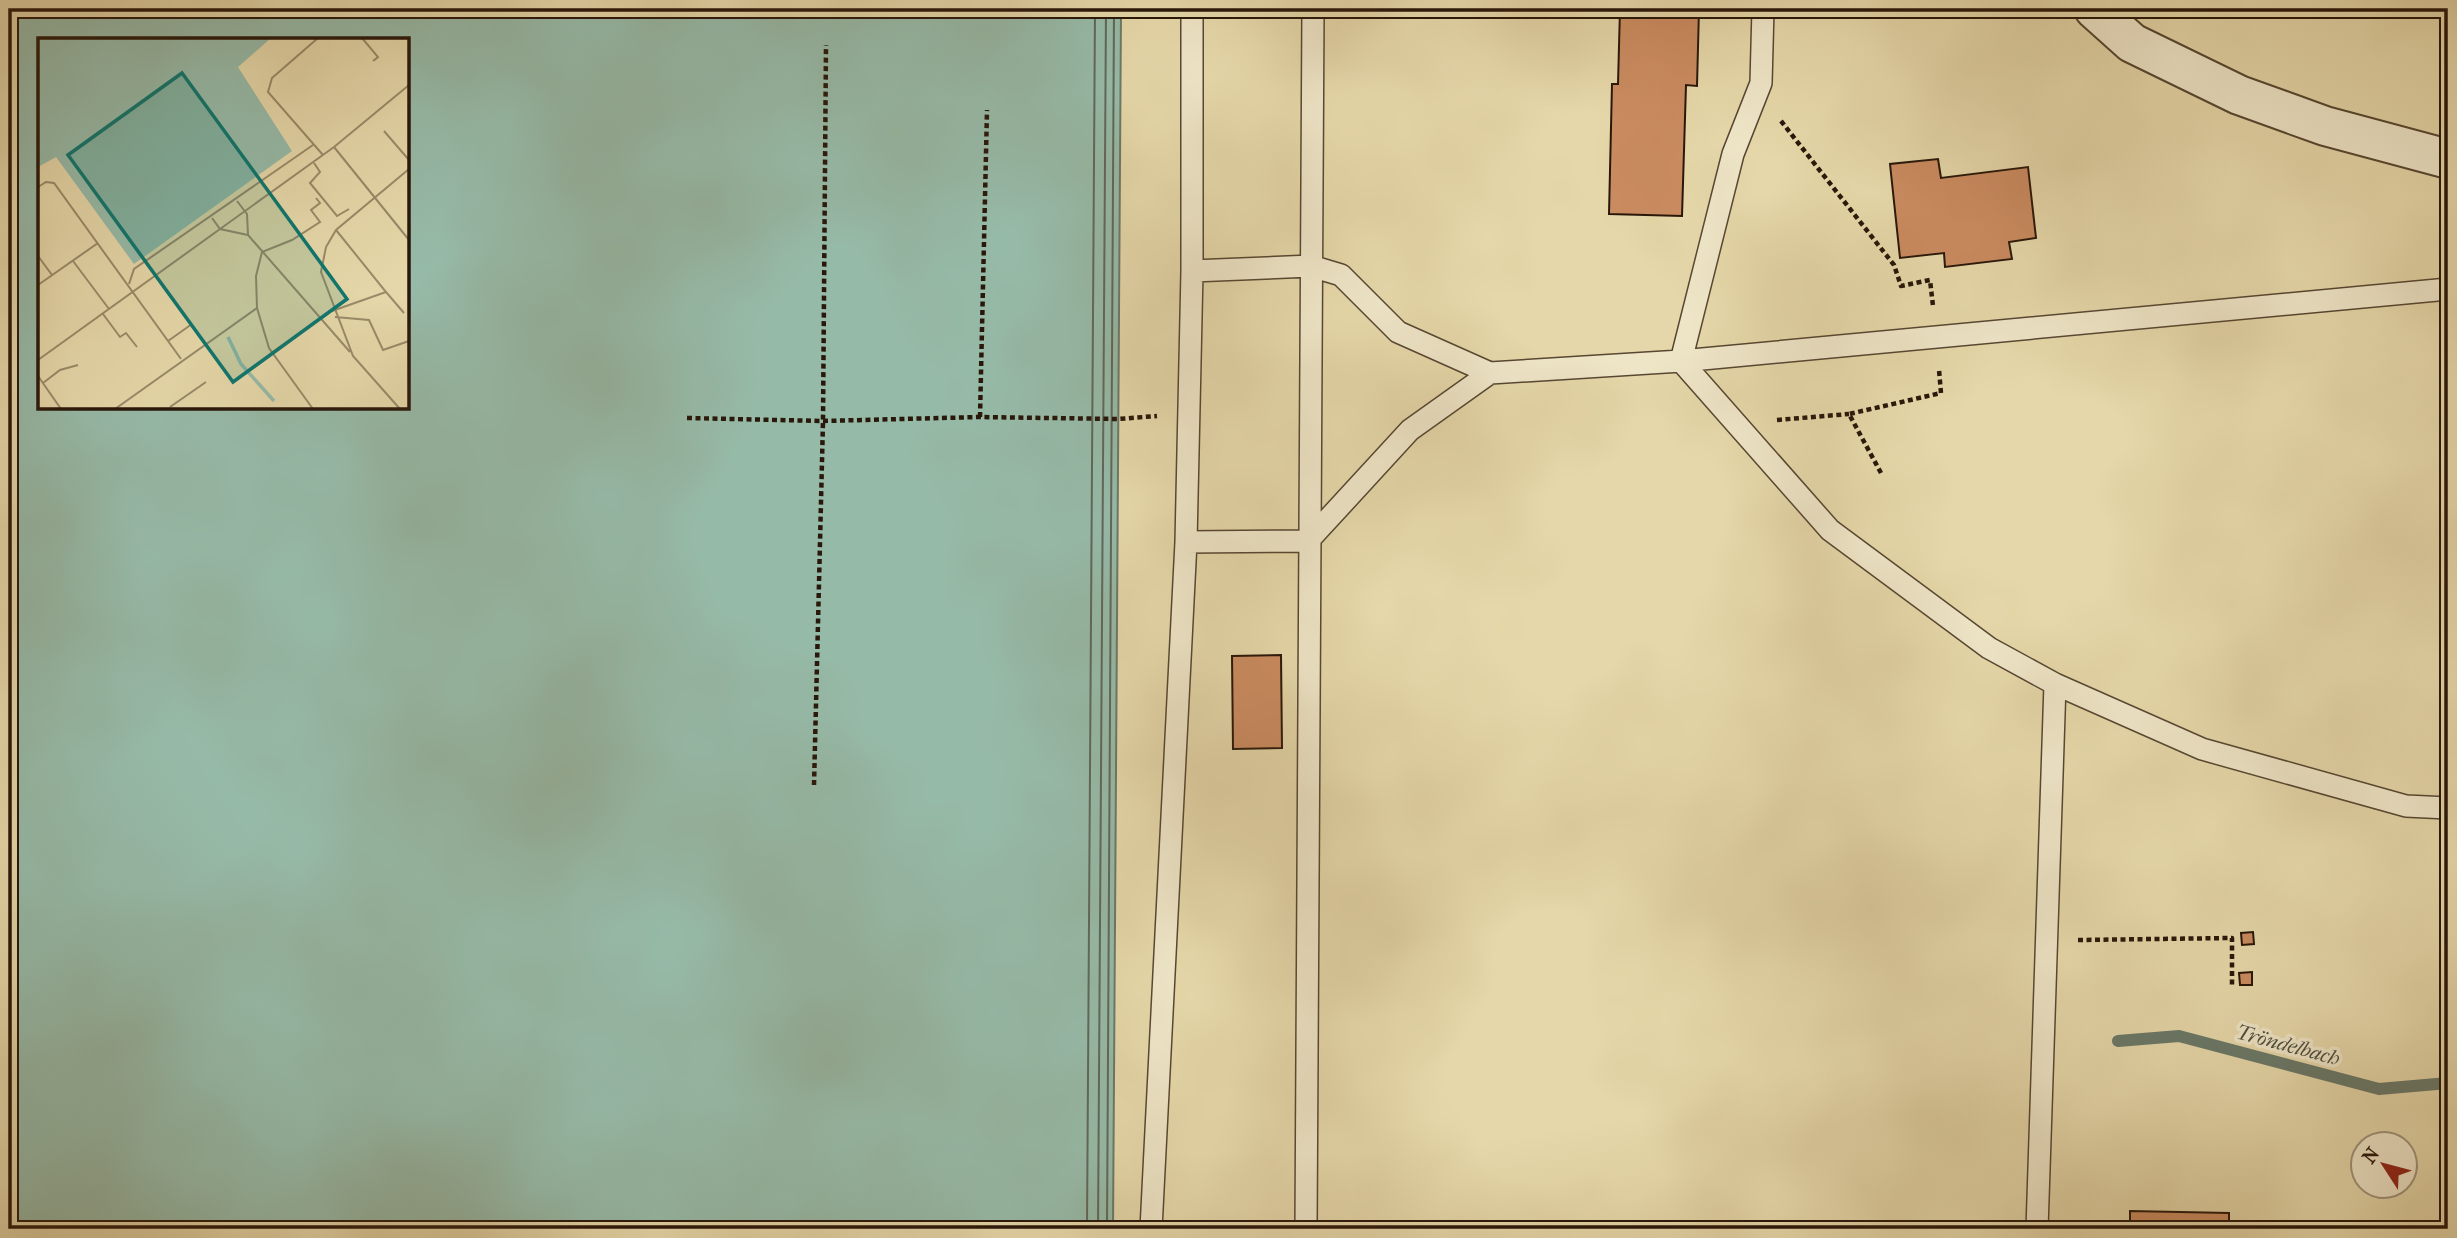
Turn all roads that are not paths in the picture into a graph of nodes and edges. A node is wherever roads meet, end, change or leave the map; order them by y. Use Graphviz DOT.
graph roads {
  1 [pos="1192,9"];
  2 [pos="1313,9"];
  3 [pos="1763,9"];
  4 [pos="2094,9"];
  5 [pos="2448,159"];
  6 [pos="1311,266"];
  7 [pos="1192,271"];
  8 [pos="2448,289"];
  9 [pos="1681,361"];
  10 [pos="1490,373"];
  11 [pos="1308,541"];
  12 [pos="1186,542"];
  13 [pos="2055,684"];
  14 [pos="2448,808"];
  15 [pos="1151,1229"];
  16 [pos="1306,1229"];
  17 [pos="2037,1229"];
  1 -- 7 [label="lane"];
  2 -- 6 [label="lane"];
  3 -- 9 [label="lane"];
  4 -- 5 [label="street"];
  6 -- 7 [label="lane"];
  6 -- 10 [label="lane"];
  6 -- 11 [label="lane"];
  7 -- 12 [label="lane"];
  8 -- 9 [label="lane"];
  9 -- 10 [label="lane"];
  9 -- 13 [label="lane"];
  10 -- 11 [label="lane"];
  11 -- 12 [label="lane"];
  11 -- 16 [label="lane"];
  12 -- 15 [label="lane"];
  13 -- 14 [label="lane"];
  13 -- 17 [label="lane"];
}
